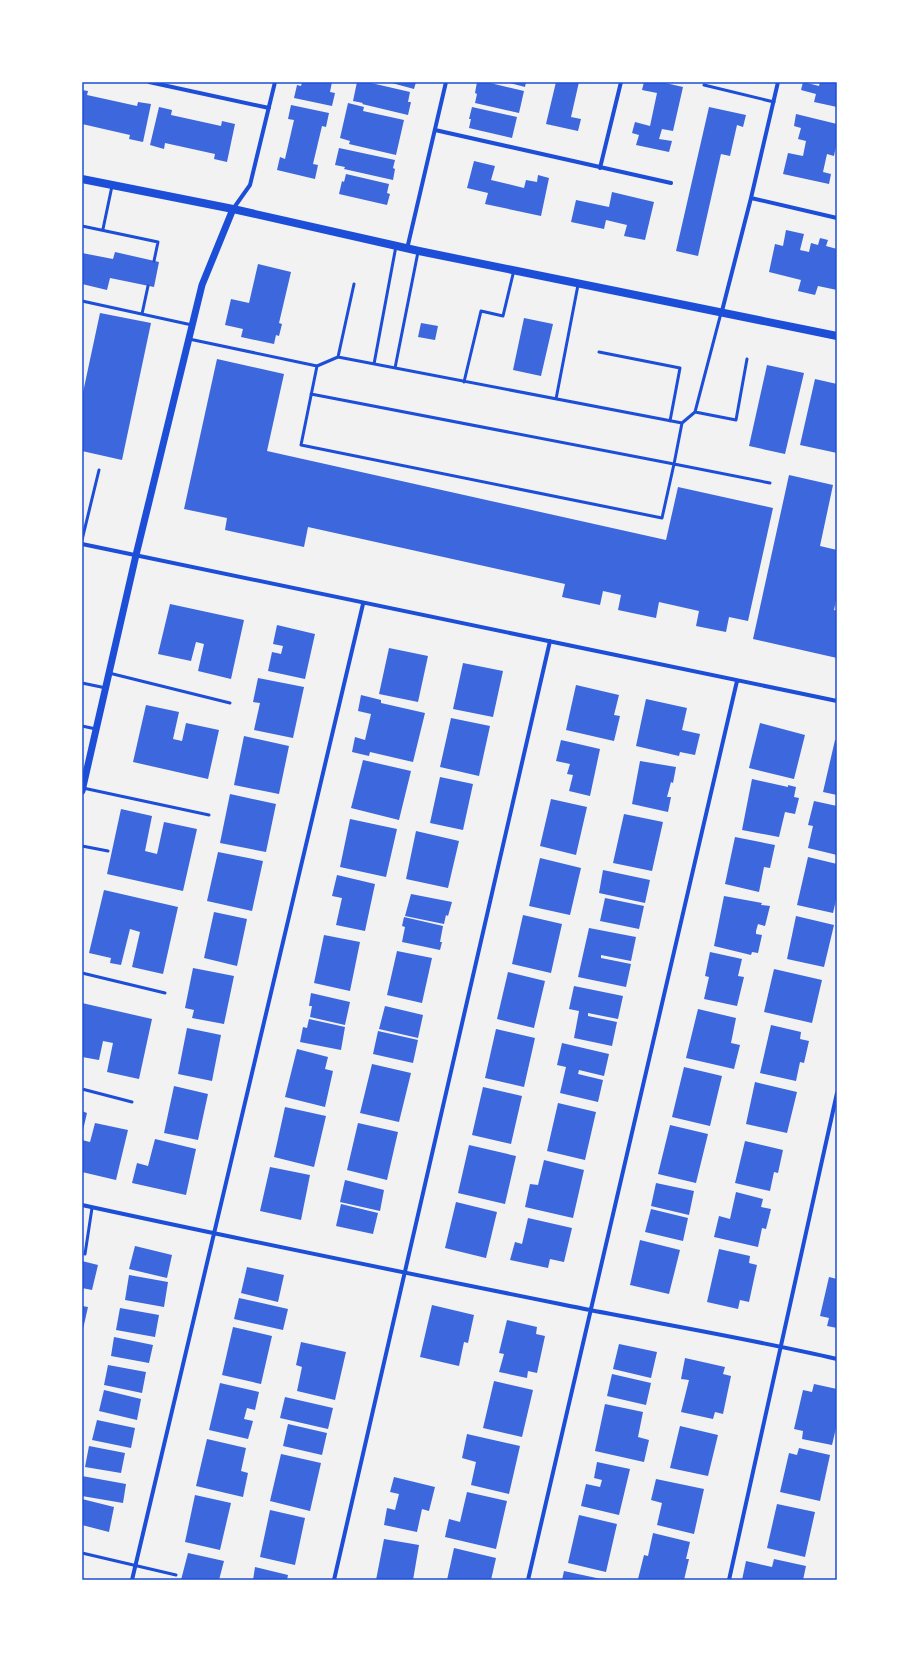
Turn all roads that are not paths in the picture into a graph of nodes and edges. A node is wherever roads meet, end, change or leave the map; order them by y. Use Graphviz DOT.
graph roads {
  1 [pos="149,82"];
  2 [pos="275,82"];
  3 [pos="446,82"];
  4 [pos="620,82"];
  5 [pos="778,82"];
  6 [pos="704,85"];
  7 [pos="774,102"];
  8 [pos="269,108"];
  9 [pos="435,130"];
  10 [pos="600,168"];
  11 [pos="82,179"];
  12 [pos="671,183"];
  13 [pos="112,185"];
  14 [pos="751,198"];
  15 [pos="233,209"];
  16 [pos="837,218"];
  17 [pos="82,226"];
  18 [pos="103,229"];
  19 [pos="396,246"];
  20 [pos="408,249"];
  21 [pos="419,251"];
  22 [pos="154,261"];
  23 [pos="514,270"];
  24 [pos="579,283"];
  25 [pos="354,284"];
  26 [pos="148,286"];
  27 [pos="82,301"];
  28 [pos="722,311"];
  29 [pos="142,314"];
  30 [pos="192,325"];
  31 [pos="837,336"];
  32 [pos="189,339"];
  33 [pos="599,352"];
  34 [pos="338,357"];
  35 [pos="747,358"];
  36 [pos="374,364"];
  37 [pos="317,366"];
  38 [pos="395,368"];
  39 [pos="464,382"];
  40 [pos="311,394"];
  41 [pos="556,399"];
  42 [pos="695,412"];
  43 [pos="670,421"];
  44 [pos="682,423"];
  45 [pos="674,464"];
  46 [pos="100,470"];
  47 [pos="770,483"];
  48 [pos="82,540"];
  49 [pos="82,544"];
  50 [pos="136,555"];
  51 [pos="363,604"];
  52 [pos="550,641"];
  53 [pos="109,673"];
  54 [pos="737,681"];
  55 [pos="82,683"];
  56 [pos="106,688"];
  57 [pos="837,701"];
  58 [pos="230,703"];
  59 [pos="82,726"];
  60 [pos="96,729"];
  61 [pos="82,789"];
  62 [pos="209,815"];
  63 [pos="82,846"];
  64 [pos="108,851"];
  65 [pos="82,973"];
  66 [pos="165,993"];
  67 [pos="82,1089"];
  68 [pos="837,1093"];
  69 [pos="132,1102"];
  70 [pos="82,1205"];
  71 [pos="92,1208"];
  72 [pos="214,1234"];
  73 [pos="85,1254"];
  74 [pos="405,1273"];
  75 [pos="591,1310"];
  76 [pos="780,1346"];
  77 [pos="837,1359"];
  78 [pos="82,1553"];
  79 [pos="135,1565"];
  80 [pos="176,1575"];
  81 [pos="132,1580"];
  82 [pos="334,1580"];
  83 [pos="528,1580"];
  84 [pos="728,1580"];
  1 -- 8 [label="street"];
  2 -- 8 [label="street"];
  3 -- 9 [label="street"];
  4 -- 10 [label="street"];
  5 -- 7 [label="street"];
  6 -- 7 [label="lane"];
  7 -- 14 [label="street"];
  8 -- 15 [label="street"];
  9 -- 10 [label="street"];
  9 -- 20 [label="street"];
  10 -- 12 [label="street"];
  11 -- 13 [label="main road"];
  13 -- 15 [label="main road"];
  13 -- 18 [label="lane"];
  14 -- 16 [label="street"];
  14 -- 28 [label="street"];
  15 -- 19 [label="main road"];
  15 -- 30 [label="street"];
  17 -- 18 [label="lane"];
  18 -- 22 [label="lane"];
  19 -- 20 [label="main road"];
  19 -- 36 [label="lane"];
  20 -- 21 [label="main road"];
  21 -- 23 [label="main road"];
  21 -- 38 [label="lane"];
  23 -- 24 [label="main road"];
  23 -- 39 [label="lane"];
  24 -- 28 [label="main road"];
  24 -- 41 [label="lane"];
  25 -- 34 [label="lane"];
  26 -- 29 [label="lane"];
  27 -- 29 [label="lane"];
  28 -- 31 [label="main road"];
  28 -- 42 [label="lane"];
  29 -- 30 [label="lane"];
  30 -- 32 [label="street"];
  32 -- 37 [label="lane"];
  32 -- 50 [label="street"];
  33 -- 43 [label="lane"];
  34 -- 36 [label="lane"];
  34 -- 37 [label="lane"];
  35 -- 42 [label="lane"];
  36 -- 38 [label="lane"];
  37 -- 40 [label="lane"];
  38 -- 39 [label="lane"];
  39 -- 41 [label="lane"];
  40 -- 45 [label="lane"];
  40 -- 45 [label="lane"];
  41 -- 43 [label="lane"];
  42 -- 44 [label="lane"];
  43 -- 44 [label="lane"];
  44 -- 45 [label="lane"];
  45 -- 47 [label="lane"];
  46 -- 48 [label="lane"];
  49 -- 50 [label="street"];
  50 -- 51 [label="street"];
  50 -- 53 [label="street"];
  51 -- 52 [label="street"];
  51 -- 72 [label="street"];
  52 -- 54 [label="street"];
  52 -- 74 [label="street"];
  53 -- 56 [label="street"];
  53 -- 58 [label="lane"];
  54 -- 57 [label="street"];
  54 -- 75 [label="street"];
  55 -- 56 [label="lane"];
  56 -- 60 [label="street"];
  59 -- 60 [label="lane"];
  60 -- 61 [label="street"];
  61 -- 62 [label="lane"];
  63 -- 64 [label="lane"];
  65 -- 66 [label="lane"];
  67 -- 69 [label="lane"];
  68 -- 76 [label="street"];
  70 -- 71 [label="street"];
  71 -- 72 [label="street"];
  71 -- 73 [label="lane"];
  72 -- 74 [label="street"];
  72 -- 79 [label="street"];
  74 -- 75 [label="street"];
  74 -- 82 [label="street"];
  75 -- 76 [label="street"];
  75 -- 83 [label="street"];
  76 -- 77 [label="street"];
  76 -- 84 [label="street"];
  78 -- 79 [label="lane"];
  79 -- 80 [label="lane"];
  79 -- 81 [label="street"];
}
